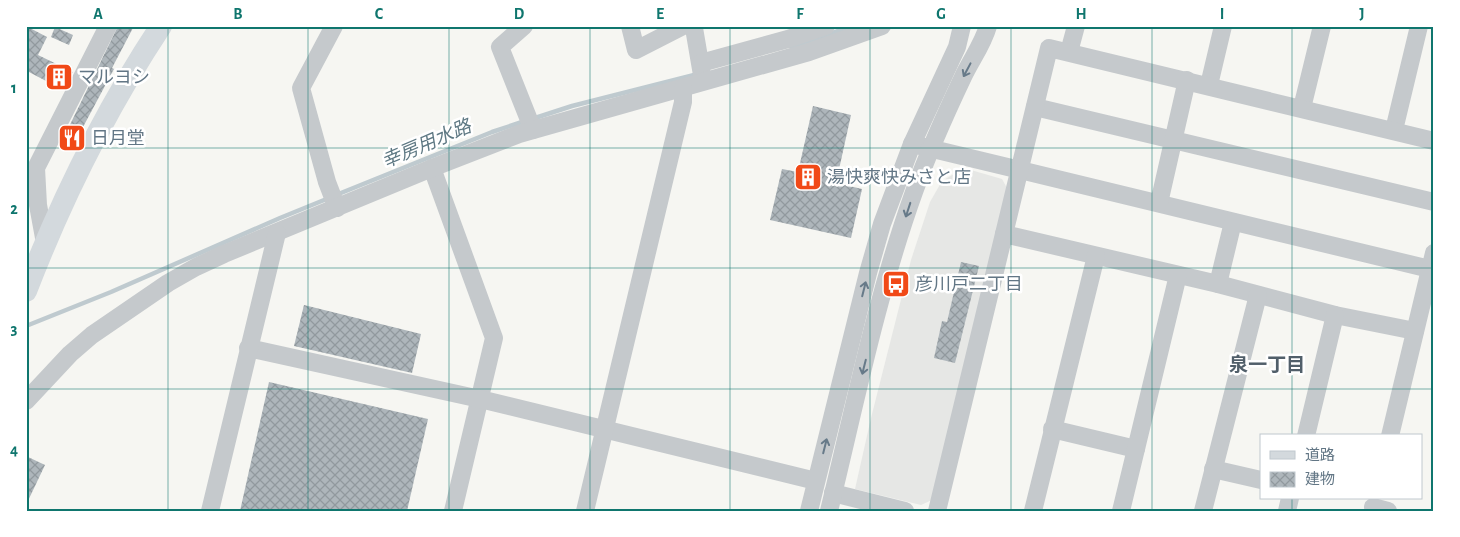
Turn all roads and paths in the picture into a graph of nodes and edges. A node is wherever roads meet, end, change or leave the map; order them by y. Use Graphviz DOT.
graph roads {
  1 [pos="108,26"];
  2 [pos="161,26"];
  3 [pos="334,26"];
  4 [pos="524,26"];
  5 [pos="630,26"];
  6 [pos="683,26"];
  7 [pos="690,26"];
  8 [pos="826,26"];
  9 [pos="882,26"];
  10 [pos="962,26"];
  11 [pos="988,26"];
  12 [pos="1076,26"];
  13 [pos="1223,26"];
  14 [pos="1322,26"];
  15 [pos="1419,26"];
  16 [pos="1069,52"];
  17 [pos="701,63"];
  18 [pos="1187,80"];
  19 [pos="704,82"];
  20 [pos="1209,85"];
  21 [pos="683,88"];
  22 [pos="1035,107"];
  23 [pos="1302,108"];
  24 [pos="530,124"];
  25 [pos="1394,130"];
  26 [pos="1174,140"];
  27 [pos="1434,141"];
  28 [pos="912,144"];
  29 [pos="931,148"];
  30 [pos="432,168"];
  31 [pos="1020,169"];
  32 [pos="31,170"];
  33 [pos="1434,202"];
  34 [pos="1159,203"];
  35 [pos="337,208"];
  36 [pos="1233,222"];
  37 [pos="277,233"];
  38 [pos="1004,234"];
  39 [pos="45,243"];
  40 [pos="1096,256"];
  41 [pos="1432,264"];
  42 [pos="1178,275"];
  43 [pos="1218,284"];
  44 [pos="26,291"];
  45 [pos="1258,295"];
  46 [pos="1335,315"];
  47 [pos="1415,332"];
  48 [pos="248,348"];
  49 [pos="480,399"];
  50 [pos="26,401"];
  51 [pos="1052,429"];
  52 [pos="604,430"];
  53 [pos="1306,434"];
  54 [pos="1390,434"];
  55 [pos="1136,449"];
  56 [pos="1213,469"];
  57 [pos="1260,480"];
  58 [pos="816,481"];
  59 [pos="833,493"];
  60 [pos="210,511"];
  61 [pos="453,511"];
  62 [pos="585,511"];
  63 [pos="809,511"];
  64 [pos="829,511"];
  65 [pos="905,511"];
  66 [pos="937,511"];
  67 [pos="1033,511"];
  68 [pos="1122,511"];
  69 [pos="1204,511"];
  1 -- 32 [label="street"];
  2 -- 39 [label="main road"];
  3 -- 35 [label="street"];
  4 -- 24 [label="street"];
  5 -- 6 [label="street"];
  7 -- 17 [label="street"];
  8 -- 17 [label="street"];
  9 -- 19 [label="street"];
  10 -- 28 [label="street"];
  11 -- 29 [label="street, one-way"];
  12 -- 16 [label="street"];
  13 -- 20 [label="street"];
  14 -- 23 [label="street"];
  15 -- 25 [label="street"];
  16 -- 18 [label="street"];
  16 -- 22 [label="street"];
  17 -- 19 [label="street"];
  18 -- 20 [label="street"];
  18 -- 26 [label="street"];
  19 -- 21 [label="street"];
  20 -- 23 [label="street"];
  21 -- 24 [label="street"];
  21 -- 52 [label="street"];
  22 -- 26 [label="street"];
  22 -- 31 [label="street"];
  23 -- 25 [label="street"];
  24 -- 30 [label="street"];
  25 -- 27 [label="street"];
  26 -- 33 [label="street"];
  26 -- 34 [label="street"];
  28 -- 29 [label="street"];
  58 -- 28 [label="street, one-way"];
  29 -- 31 [label="street"];
  29 -- 59 [label="street, one-way"];
  30 -- 35 [label="street"];
  30 -- 49 [label="street"];
  31 -- 34 [label="street"];
  31 -- 38 [label="street"];
  32 -- 39 [label="street"];
  34 -- 36 [label="street"];
  35 -- 37 [label="street"];
  36 -- 41 [label="street"];
  36 -- 43 [label="street"];
  37 -- 48 [label="street"];
  37 -- 50 [label="street"];
  38 -- 40 [label="street"];
  38 -- 66 [label="street"];
  39 -- 44 [label="main road"];
  40 -- 42 [label="street"];
  40 -- 51 [label="street"];
  41 -- 47 [label="street"];
  42 -- 43 [label="street"];
  42 -- 55 [label="street"];
  43 -- 45 [label="street"];
  45 -- 46 [label="street"];
  45 -- 56 [label="street"];
  46 -- 47 [label="street"];
  46 -- 53 [label="street"];
  47 -- 54 [label="street"];
  48 -- 49 [label="street"];
  48 -- 60 [label="street"];
  49 -- 52 [label="street"];
  49 -- 61 [label="street"];
  51 -- 55 [label="street"];
  51 -- 67 [label="street"];
  52 -- 58 [label="street"];
  52 -- 62 [label="street"];
  55 -- 68 [label="street"];
  56 -- 57 [label="street"];
  56 -- 69 [label="street"];
  58 -- 63 [label="street"];
  59 -- 64 [label="street"];
  59 -- 65 [label="street"];
}
